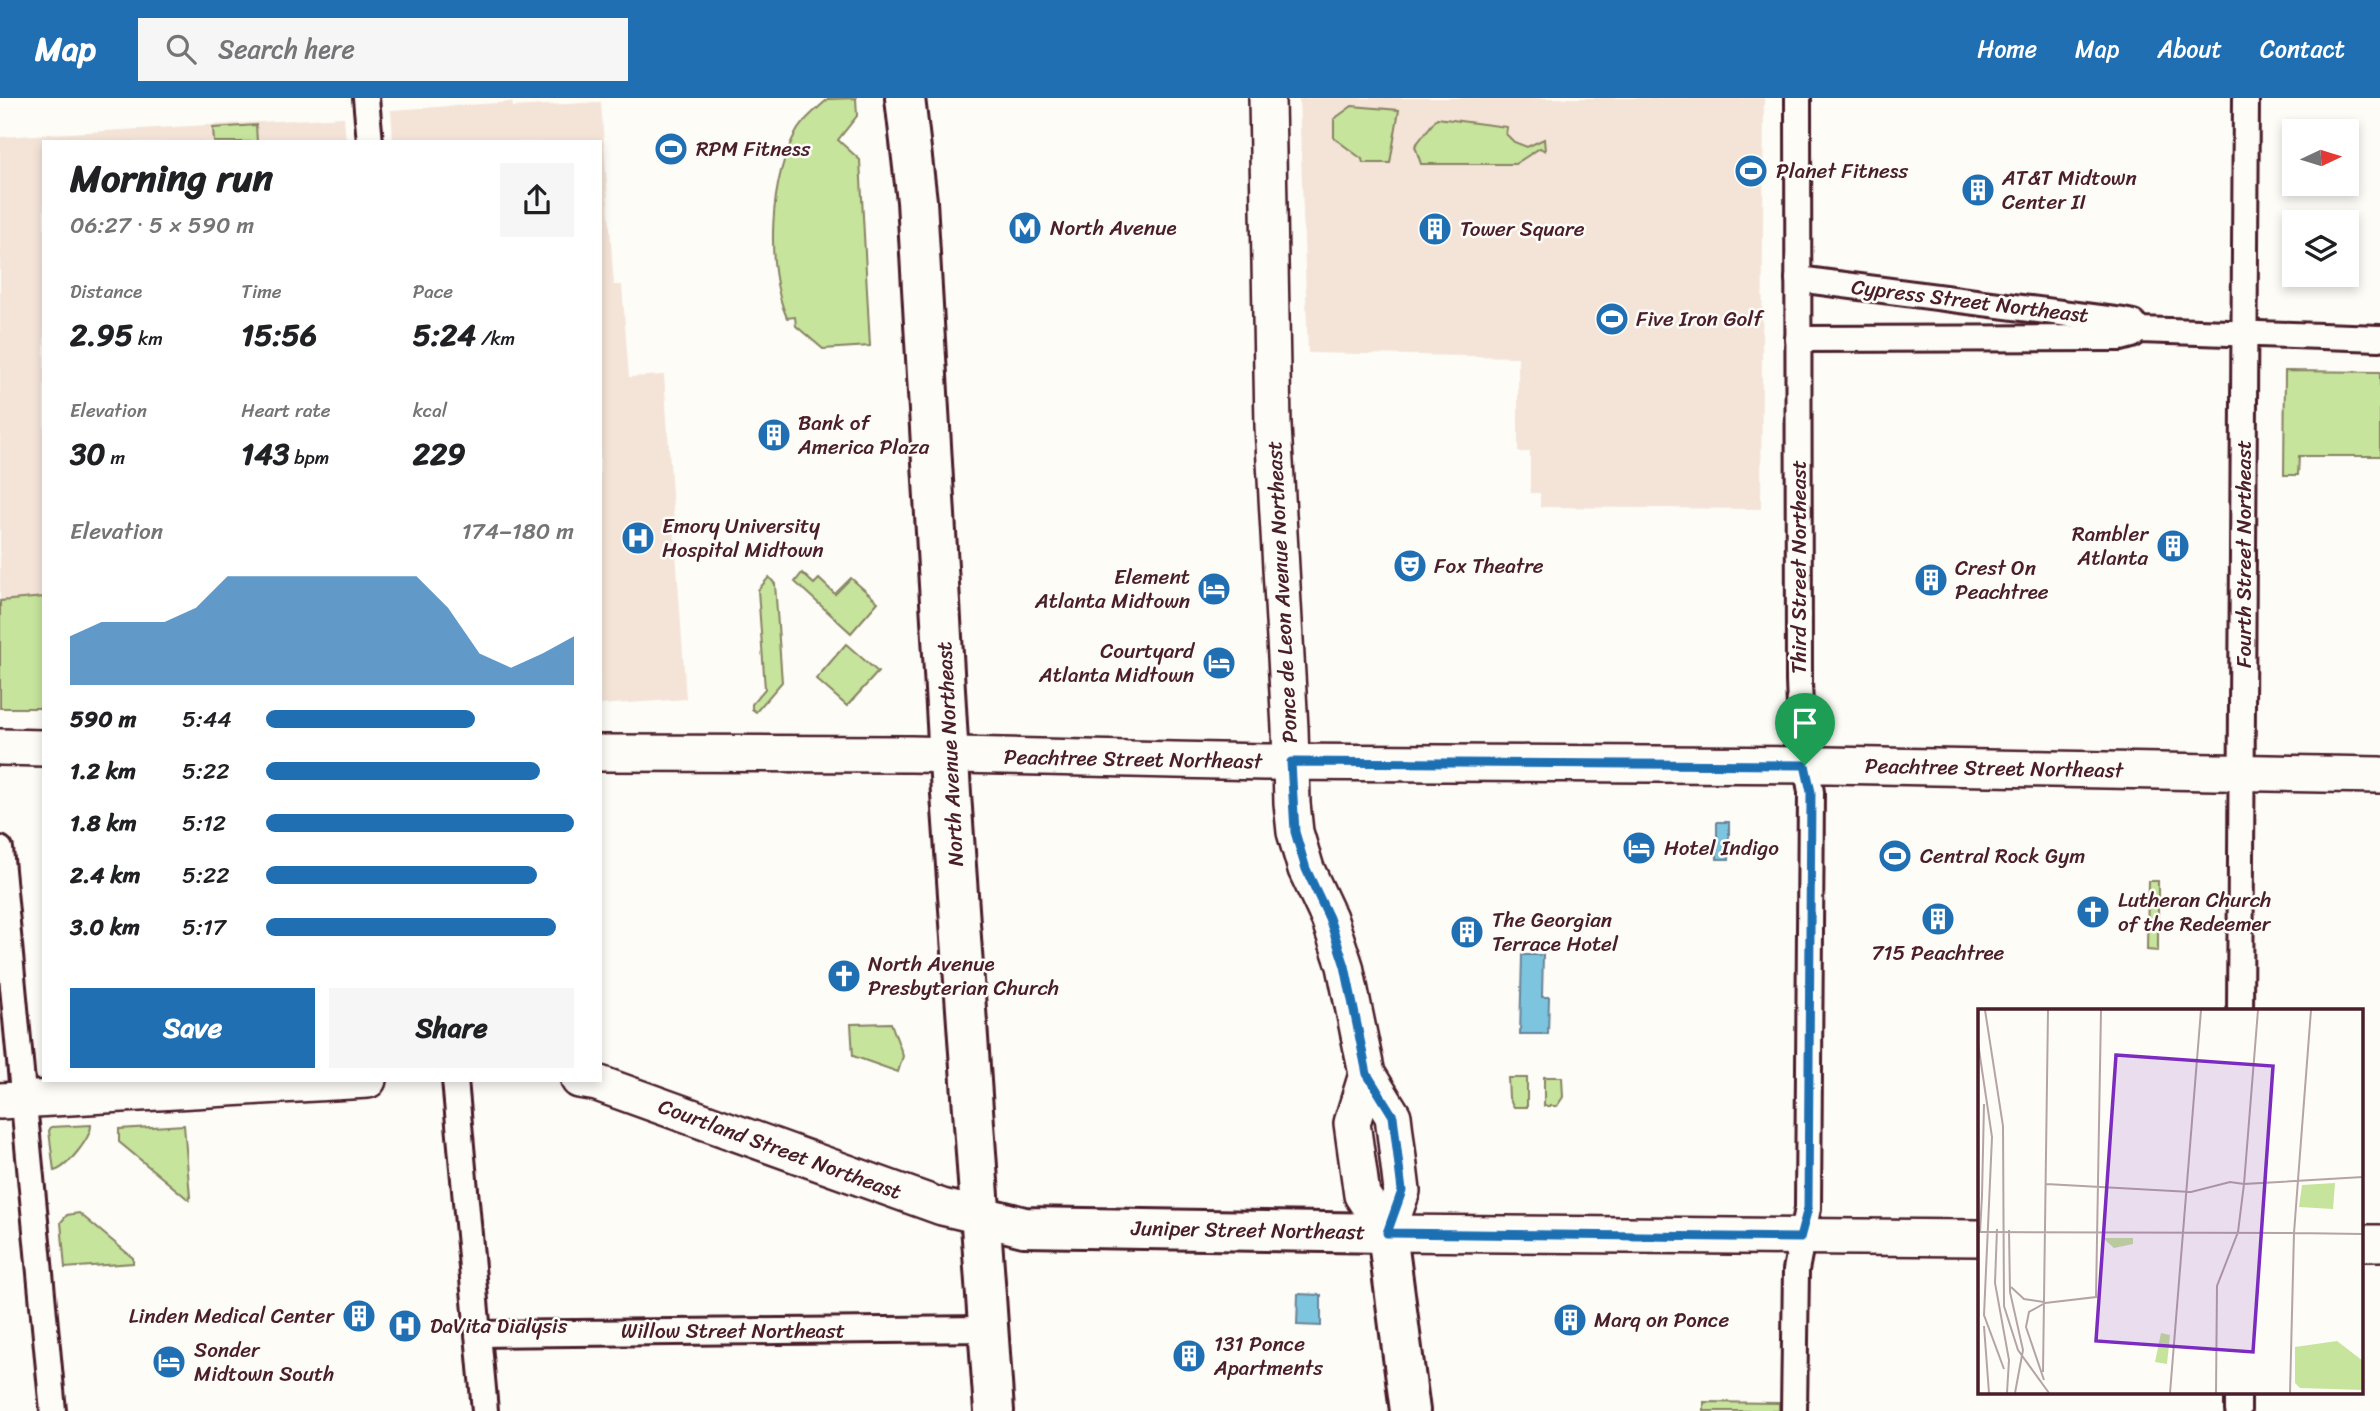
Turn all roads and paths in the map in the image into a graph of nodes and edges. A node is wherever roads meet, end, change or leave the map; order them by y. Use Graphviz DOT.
graph roads {
  1 [pos="366,98"];
  2 [pos="905,98"];
  3 [pos="1267,98"];
  4 [pos="1798,98"];
  5 [pos="2246,98"];
  6 [pos="370,140"];
  7 [pos="1798,279"];
  8 [pos="2139,330"];
  9 [pos="2245,335"];
  10 [pos="2380,338"];
  11 [pos="1798,339"];
  12 [pos="0,747"];
  13 [pos="42,748"];
  14 [pos="602,753"];
  15 [pos="950,755"];
  16 [pos="1291,762"];
  17 [pos="1805,765"];
  18 [pos="2242,773"];
  19 [pos="2380,775"];
  20 [pos="0,849"];
  21 [pos="2240,1009"];
  22 [pos="332,1082"];
  23 [pos="455,1082"];
  24 [pos="591,1082"];
  25 [pos="12,1100"];
  26 [pos="981,1216"];
  27 [pos="1387,1233"];
  28 [pos="1800,1238"];
  29 [pos="1978,1238"];
  30 [pos="2362,1242"];
  31 [pos="2380,1243"];
  32 [pos="989,1329"];
  33 [pos="478,1334"];
  34 [pos="53,1411"];
  35 [pos="485,1411"];
  36 [pos="994,1411"];
  37 [pos="1410,1411"];
  38 [pos="1794,1411"];
  1 -- 6 [label="street"];
  2 -- 15 [label="highway, North Avenue Northeast"];
  3 -- 16 [label="main road, Ponce de Leon Avenue Northeast"];
  4 -- 7 [label="street, Third Street Northeast"];
  5 -- 9 [label="street, Fourth Street Northeast"];
  7 -- 8 [label="street, Cypress Street Northeast"];
  7 -- 11 [label="street, Third Street Northeast"];
  8 -- 9 [label="street, Cypress Street Northeast"];
  8 -- 11 [label="street, Cypress Street Northeast"];
  9 -- 10 [label="street, Cypress Street Northeast"];
  9 -- 18 [label="street, Fourth Street Northeast"];
  11 -- 17 [label="street, Third Street Northeast"];
  12 -- 13 [label="main road"];
  14 -- 15 [label="main road, Peachtree Street Northeast"];
  15 -- 16 [label="main road, Peachtree Street Northeast"];
  15 -- 26 [label="highway, North Avenue Northeast"];
  16 -- 17 [label="main road, Peachtree Street Northeast"];
  16 -- 27 [label="main road, Ponce de Leon Avenue Northeast"];
  17 -- 18 [label="main road, Peachtree Street Northeast"];
  17 -- 28 [label="street, Third Street Northeast"];
  18 -- 19 [label="main road, Peachtree Street Northeast"];
  18 -- 21 [label="street, Fourth Street Northeast"];
  20 -- 25 [label="street"];
  22 -- 25 [label="main road"];
  23 -- 33 [label="street"];
  24 -- 26 [label="main road, Courtland Street Northeast"];
  25 -- 34 [label="street"];
  26 -- 27 [label="highway, Juniper Street Northeast"];
  26 -- 32 [label="highway, North Avenue Northeast"];
  27 -- 28 [label="main road, Juniper Street Northeast"];
  27 -- 37 [label="highway, Ponce de Leon Avenue Northeast"];
  28 -- 29 [label="main road, Juniper Street Northeast"];
  28 -- 38 [label="street, Third Street Northeast"];
  30 -- 31 [label="main road"];
  32 -- 33 [label="street, Willow Street Northeast"];
  32 -- 36 [label="highway, North Avenue Northeast"];
  33 -- 35 [label="street"];
}
